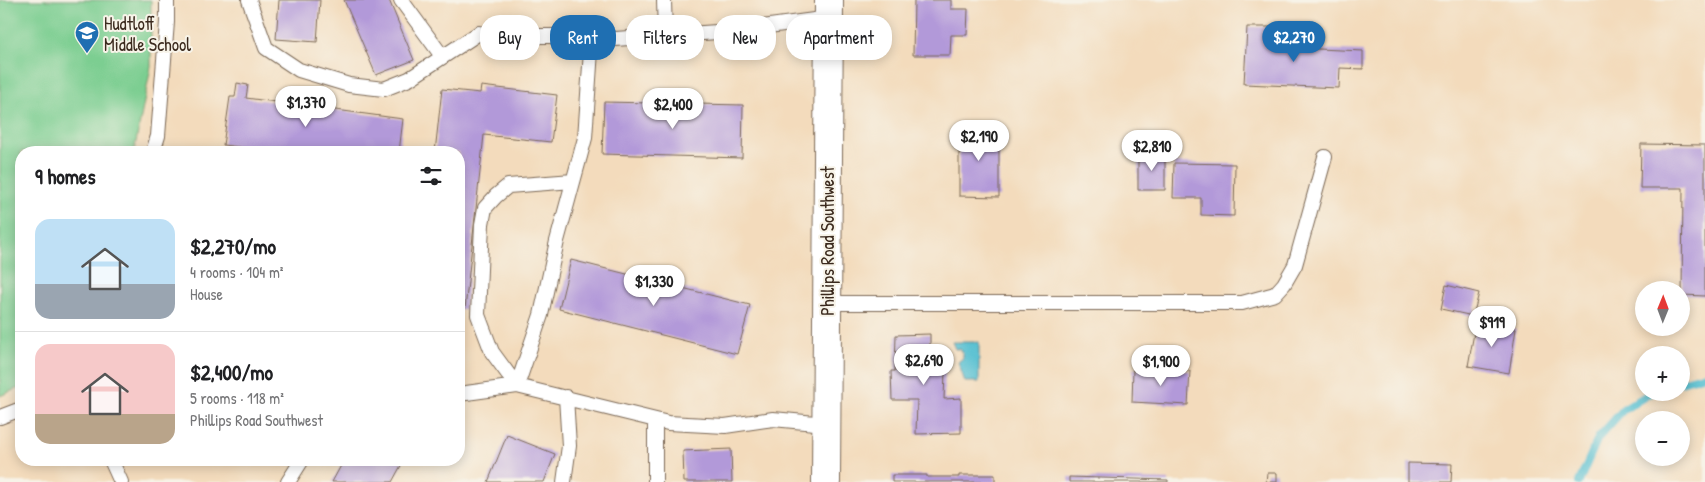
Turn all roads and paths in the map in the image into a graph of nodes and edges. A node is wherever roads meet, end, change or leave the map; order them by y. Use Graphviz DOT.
graph roads {
  1 [pos="167,0"];
  2 [pos="249,0"];
  3 [pos="401,0"];
  4 [pos="664,0"];
  5 [pos="829,9"];
  6 [pos="664,15"];
  7 [pos="704,33"];
  8 [pos="550,36"];
  9 [pos="442,56"];
  10 [pos="590,60"];
  11 [pos="155,146"];
  12 [pos="1325,157"];
  13 [pos="573,181"];
  14 [pos="827,303"];
  15 [pos="517,386"];
  16 [pos="465,393"];
  17 [pos="566,397"];
  18 [pos="15,411"];
  19 [pos="0,418"];
  20 [pos="655,420"];
  21 [pos="826,424"];
  22 [pos="114,466"];
  23 [pos="298,466"];
  24 [pos="121,482"];
  25 [pos="288,482"];
  26 [pos="564,482"];
  27 [pos="655,482"];
  28 [pos="826,482"];
  1 -- 11 [label="lane"];
  2 -- 9 [label="lane"];
  3 -- 9 [label="lane"];
  4 -- 6 [label="lane"];
  5 -- 7 [label="lane"];
  5 -- 14 [label="street, Phillips Road Southwest"];
  8 -- 9 [label="lane"];
  10 -- 13 [label="lane"];
  12 -- 14 [label="lane"];
  13 -- 15 [label="lane"];
  13 -- 15 [label="lane"];
  14 -- 21 [label="street, Phillips Road Southwest"];
  15 -- 16 [label="lane"];
  15 -- 17 [label="lane"];
  17 -- 20 [label="lane"];
  17 -- 26 [label="lane"];
  18 -- 19 [label="lane"];
  20 -- 21 [label="lane"];
  20 -- 27 [label="lane"];
  21 -- 28 [label="street, Phillips Road Southwest"];
  22 -- 24 [label="lane"];
  23 -- 25 [label="lane"];
}
